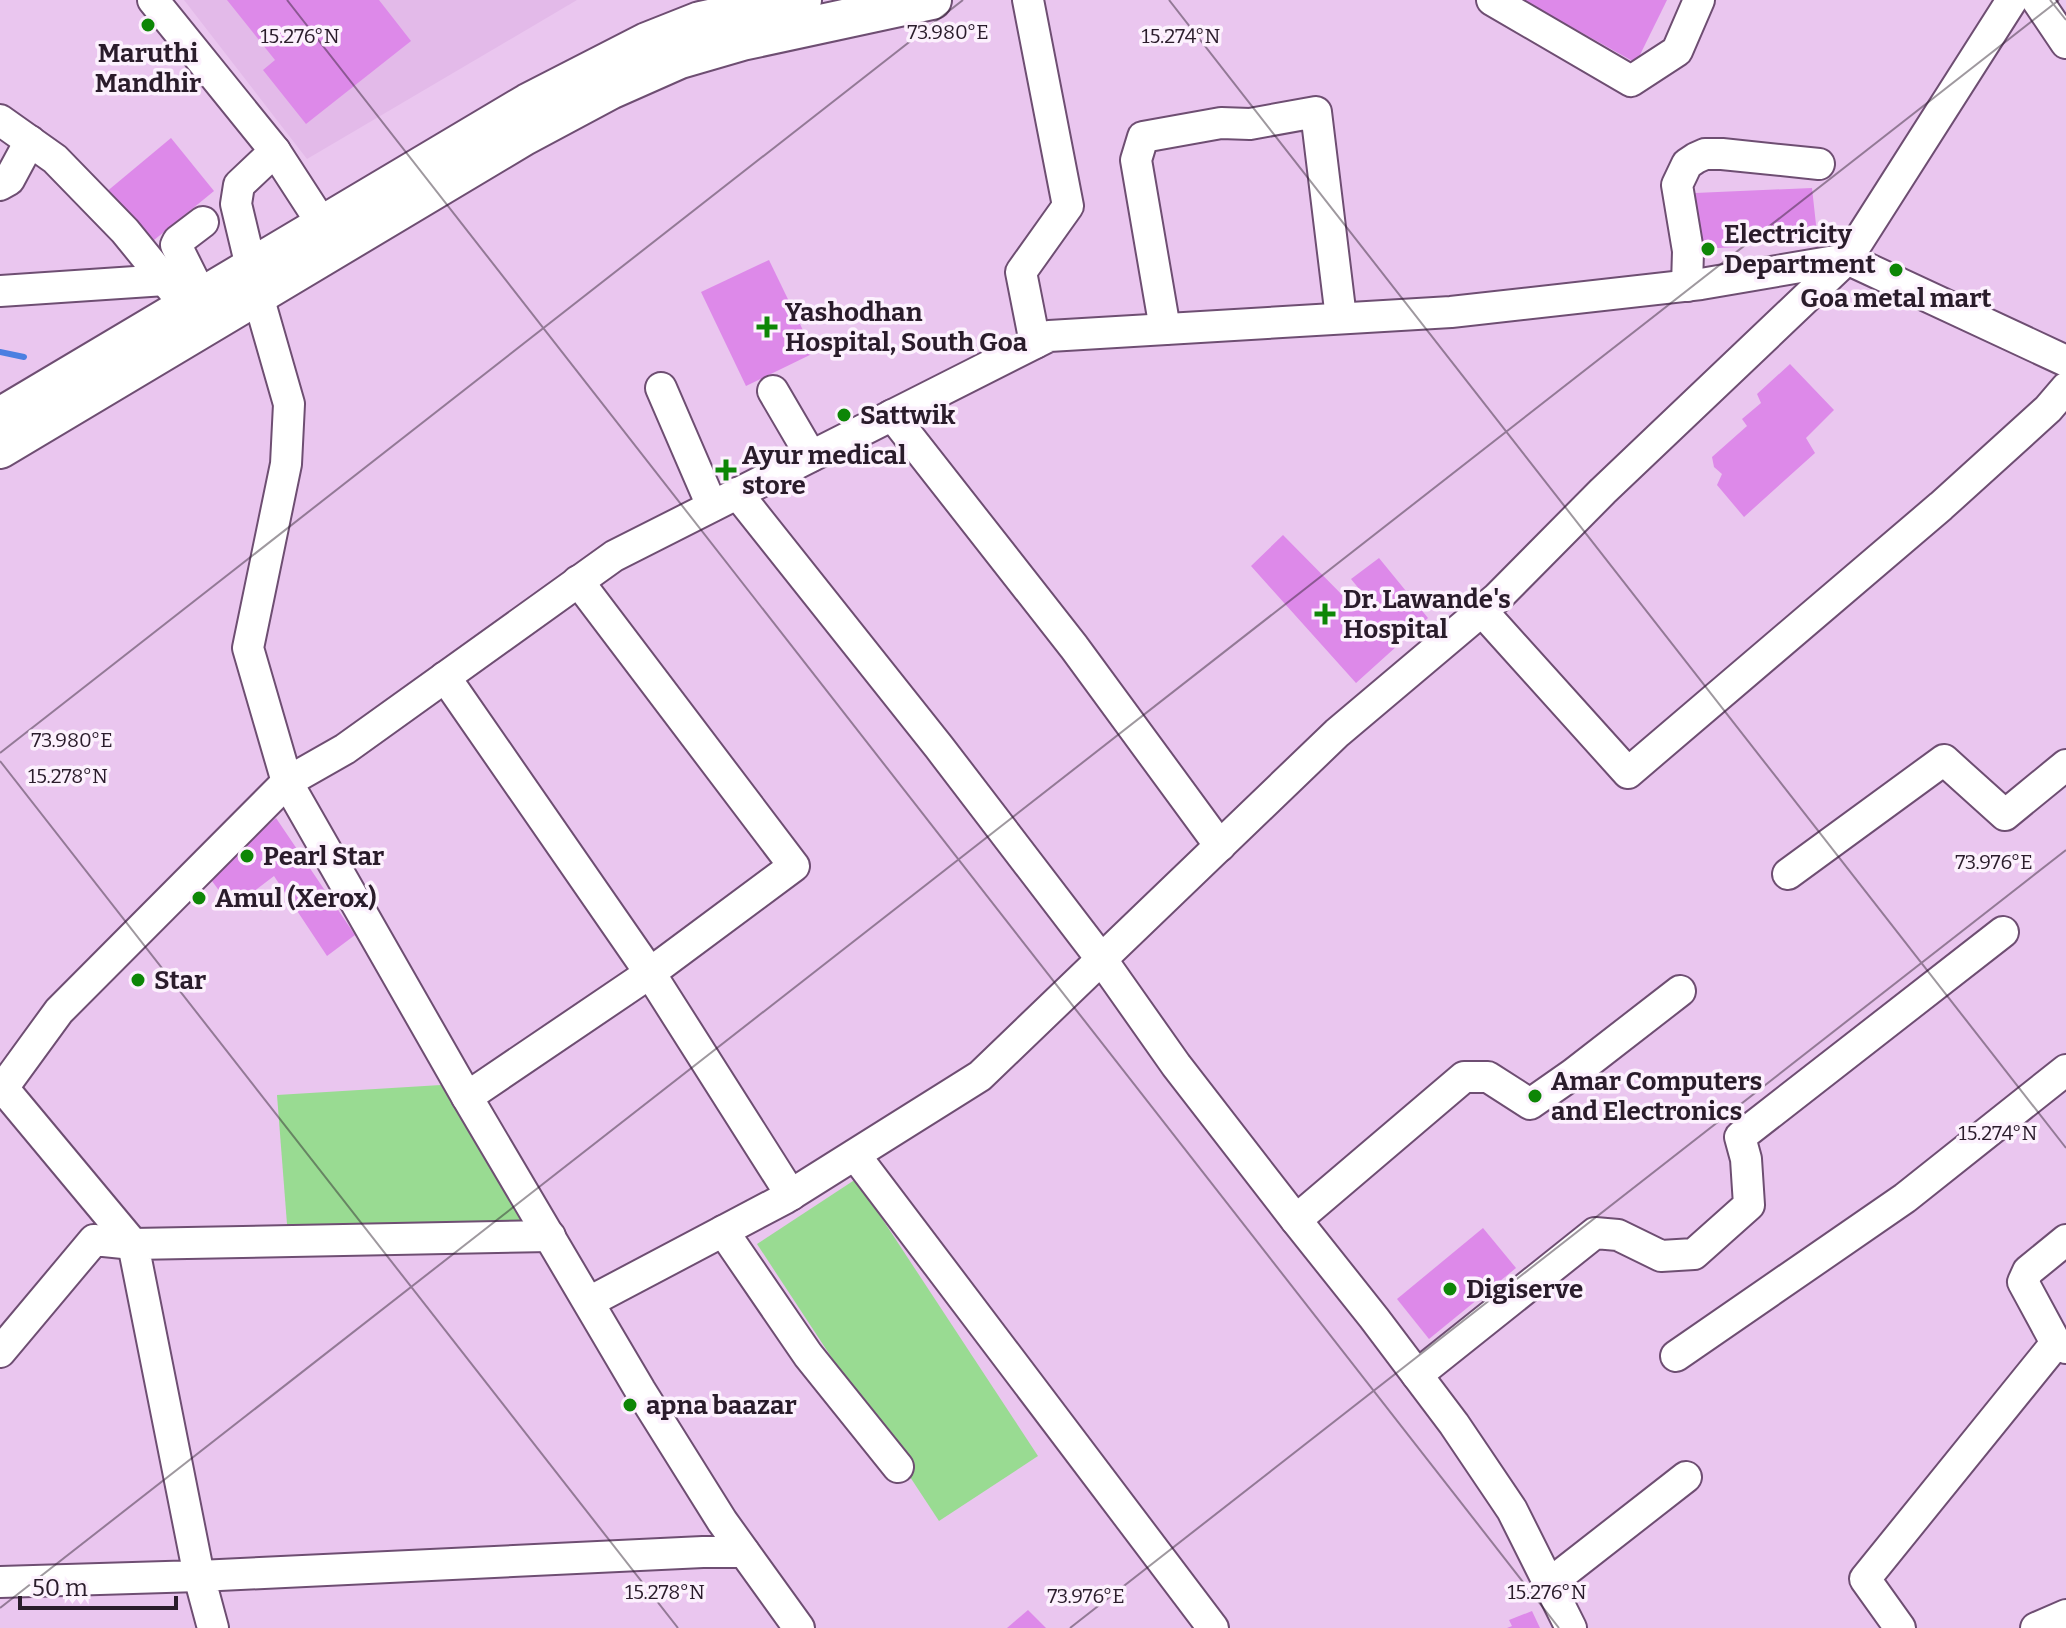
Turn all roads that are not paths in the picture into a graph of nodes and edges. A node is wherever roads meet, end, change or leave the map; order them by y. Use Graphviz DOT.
graph roads {
  1 [pos="153,0"];
  2 [pos="802,0"];
  3 [pos="932,0"];
  4 [pos="1028,0"];
  5 [pos="1492,0"];
  6 [pos="1699,0"];
  7 [pos="2012,0"];
  8 [pos="2037,0"];
  9 [pos="723,8"];
  10 [pos="2066,43"];
  11 [pos="0,120"];
  12 [pos="30,141"];
  13 [pos="275,151"];
  14 [pos="1819,164"];
  15 [pos="0,185"];
  16 [pos="203,222"];
  17 [pos="323,225"];
  18 [pos="1847,259"];
  19 [pos="254,282"];
  20 [pos="1687,286"];
  21 [pos="0,291"];
  22 [pos="184,295"];
  23 [pos="1341,318"];
  24 [pos="1165,329"];
  25 [pos="1035,343"];
  26 [pos="2066,361"];
  27 [pos="661,388"];
  28 [pos="2066,388"];
  29 [pos="773,391"];
  30 [pos="892,415"];
  31 [pos="0,417"];
  32 [pos="0,449"];
  33 [pos="811,456"];
  34 [pos="724,500"];
  35 [pos="578,581"];
  36 [pos="1482,611"];
  37 [pos="445,677"];
  38 [pos="2066,765"];
  39 [pos="287,782"];
  40 [pos="1220,846"];
  41 [pos="1788,874"];
  42 [pos="2003,932"];
  43 [pos="1102,960"];
  44 [pos="650,973"];
  45 [pos="1680,991"];
  46 [pos="2066,1070"];
  47 [pos="1,1090"];
  48 [pos="467,1097"];
  49 [pos="855,1155"];
  50 [pos="791,1195"];
  51 [pos="1296,1220"];
  52 [pos="723,1231"];
  53 [pos="550,1236"];
  54 [pos="2066,1240"];
  55 [pos="133,1244"];
  56 [pos="589,1302"];
  57 [pos="2061,1346"];
  58 [pos="0,1352"];
  59 [pos="1676,1356"];
  60 [pos="1417,1375"];
  61 [pos="898,1467"];
  62 [pos="1686,1477"];
  63 [pos="744,1552"];
  64 [pos="199,1576"];
  65 [pos="0,1582"];
  66 [pos="1549,1584"];
  67 [pos="1201,1624"];
  68 [pos="213,1628"];
  69 [pos="799,1628"];
  70 [pos="1571,1628"];
  71 [pos="1900,1628"];
  1 -- 13 [label="street"];
  2 -- 9 [label="main road"];
  3 -- 19 [label="main road"];
  4 -- 25 [label="street"];
  5 -- 6 [label="street"];
  7 -- 18 [label="street"];
  8 -- 10 [label="street"];
  9 -- 17 [label="main road"];
  11 -- 12 [label="street"];
  12 -- 15 [label="street"];
  12 -- 22 [label="street"];
  13 -- 17 [label="street"];
  13 -- 19 [label="street"];
  14 -- 20 [label="street"];
  16 -- 22 [label="street"];
  17 -- 19 [label="main road"];
  18 -- 20 [label="street"];
  18 -- 26 [label="street"];
  18 -- 36 [label="street"];
  19 -- 22 [label="main road"];
  19 -- 32 [label="main road"];
  19 -- 39 [label="street"];
  20 -- 23 [label="street"];
  21 -- 22 [label="street"];
  22 -- 31 [label="main road"];
  23 -- 24 [label="street"];
  23 -- 24 [label="street"];
  24 -- 25 [label="street"];
  25 -- 30 [label="street"];
  27 -- 34 [label="street"];
  28 -- 36 [label="street"];
  29 -- 33 [label="street"];
  30 -- 33 [label="street"];
  30 -- 40 [label="street"];
  33 -- 34 [label="street"];
  34 -- 35 [label="street"];
  34 -- 43 [label="street"];
  35 -- 37 [label="street"];
  35 -- 44 [label="street"];
  36 -- 40 [label="street"];
  37 -- 39 [label="street"];
  37 -- 44 [label="street"];
  38 -- 41 [label="street"];
  39 -- 47 [label="street"];
  39 -- 48 [label="street"];
  40 -- 43 [label="street"];
  42 -- 60 [label="street"];
  43 -- 49 [label="street"];
  43 -- 51 [label="street"];
  44 -- 48 [label="street"];
  44 -- 50 [label="street"];
  45 -- 51 [label="street"];
  46 -- 59 [label="street"];
  47 -- 55 [label="street"];
  48 -- 53 [label="street"];
  49 -- 50 [label="street"];
  49 -- 67 [label="street"];
  50 -- 52 [label="street"];
  51 -- 60 [label="street"];
  52 -- 56 [label="street"];
  52 -- 61 [label="street"];
  53 -- 55 [label="street"];
  53 -- 56 [label="street"];
  54 -- 57 [label="street"];
  55 -- 58 [label="street"];
  55 -- 64 [label="street"];
  56 -- 63 [label="street"];
  57 -- 71 [label="street"];
  60 -- 66 [label="street"];
  62 -- 66 [label="street"];
  63 -- 64 [label="street"];
  63 -- 69 [label="street"];
  64 -- 65 [label="street"];
  64 -- 68 [label="street"];
  66 -- 70 [label="street"];
}
